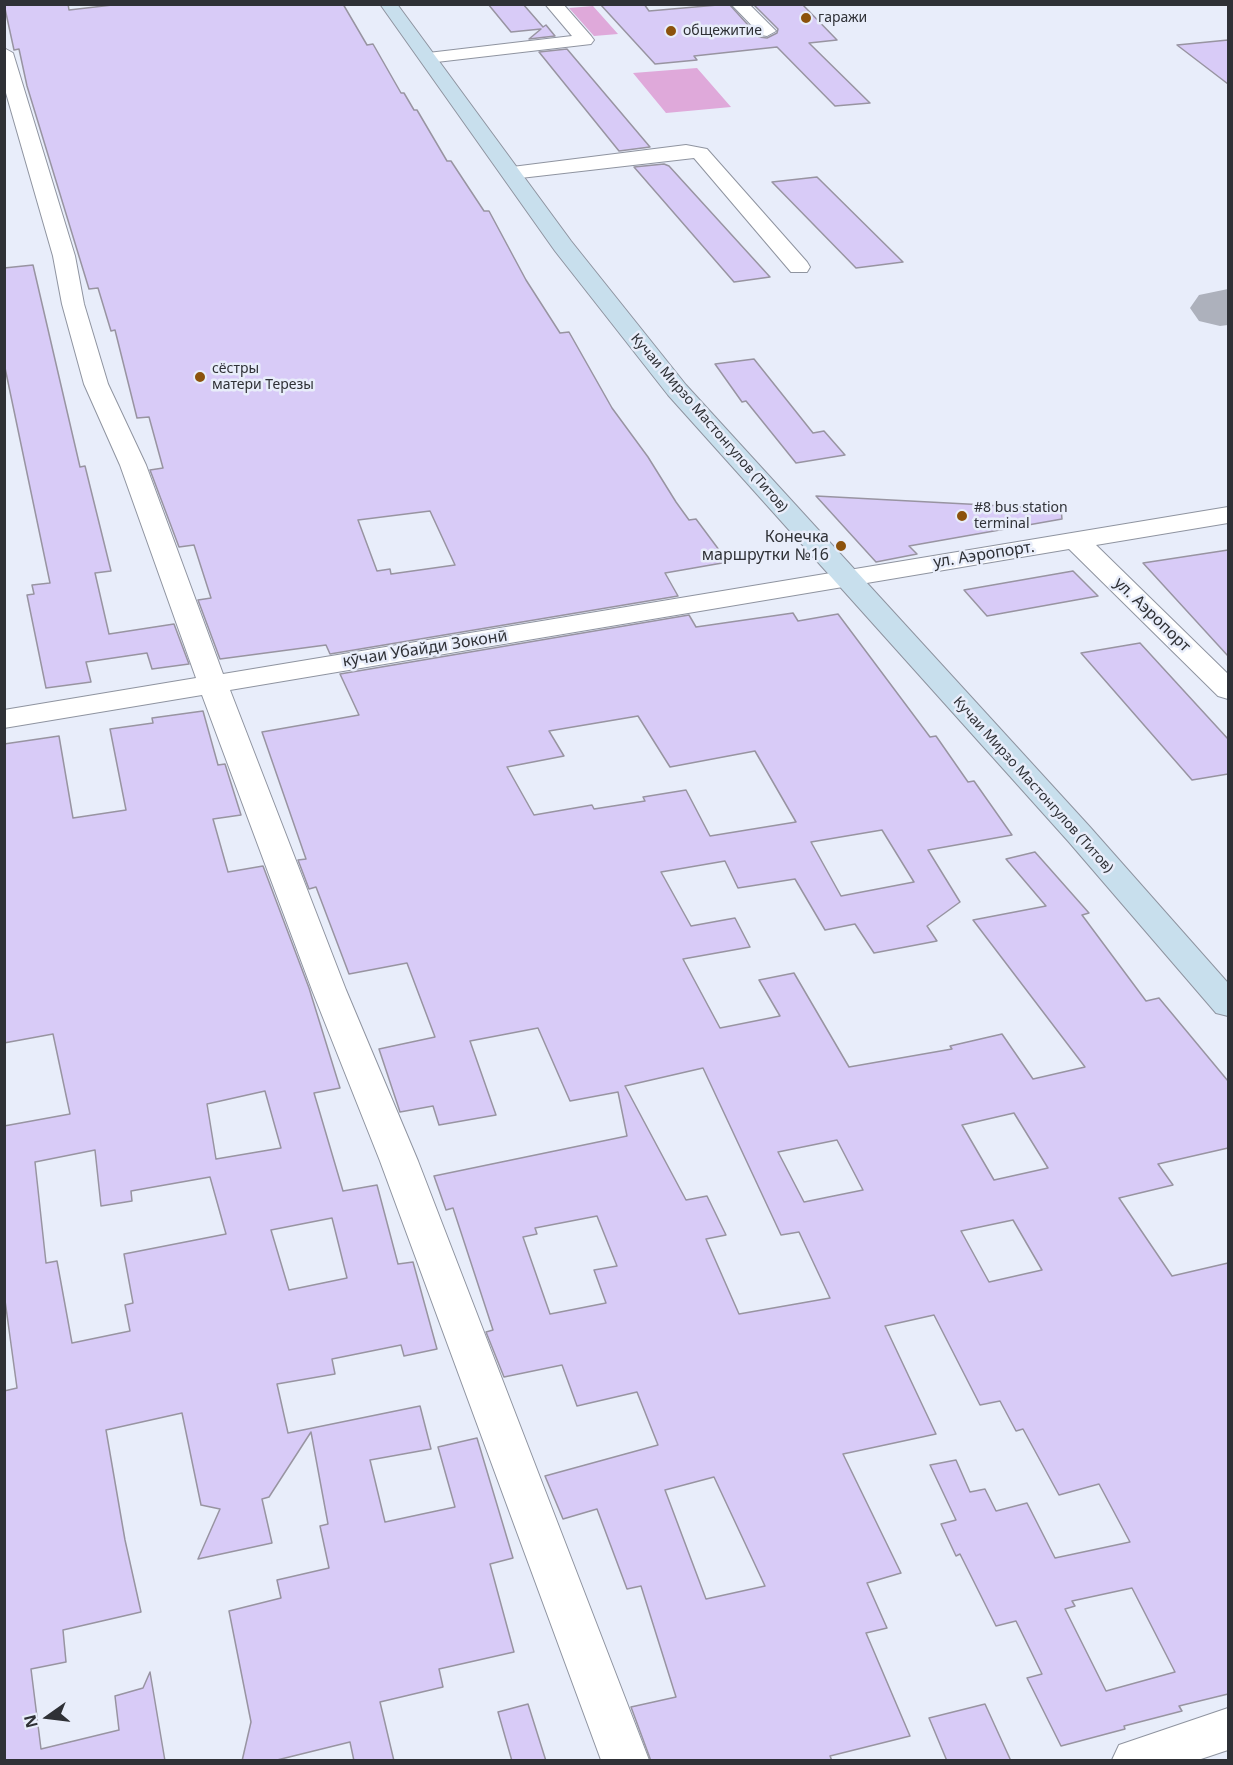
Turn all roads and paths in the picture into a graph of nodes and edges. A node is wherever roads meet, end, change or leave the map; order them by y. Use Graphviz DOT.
graph roads {
  1 [pos="388,4"];
  2 [pos="553,4"];
  3 [pos="739,4"];
  4 [pos="767,31"];
  5 [pos="4,52"];
  6 [pos="428,58"];
  7 [pos="512,173"];
  8 [pos="799,267"];
  9 [pos="1228,514"];
  10 [pos="1075,540"];
  11 [pos="846,579"];
  12 [pos="213,684"];
  13 [pos="1228,690"];
  14 [pos="4,719"];
  15 [pos="1228,1005"];
  16 [pos="1228,1729"];
  17 [pos="625,1761"];
  18 [pos="1136,1761"];
  1 -- 6 [label="street, Кучаи Мирзо Мастонгулов (Титов)"];
  2 -- 6 [label="street"];
  3 -- 4 [label="street"];
  5 -- 12 [label="street"];
  6 -- 7 [label="street, Кучаи Мирзо Мастонгулов (Титов)"];
  7 -- 8 [label="street"];
  7 -- 11 [label="street, Кучаи Мирзо Мастонгулов (Титов)"];
  9 -- 10 [label="street, ул. Аэропорт."];
  10 -- 11 [label="street, ул. Аэропорт."];
  10 -- 13 [label="street, ул. Аэропорт"];
  11 -- 12 [label="street, кӯчаи Убайди Зоконӣ"];
  11 -- 15 [label="street, Кучаи Мирзо Мастонгулов (Титов)"];
  12 -- 14 [label="street, кӯчаи Убайди Зоконӣ"];
  12 -- 17 [label="street"];
  16 -- 18 [label="street"];
}
